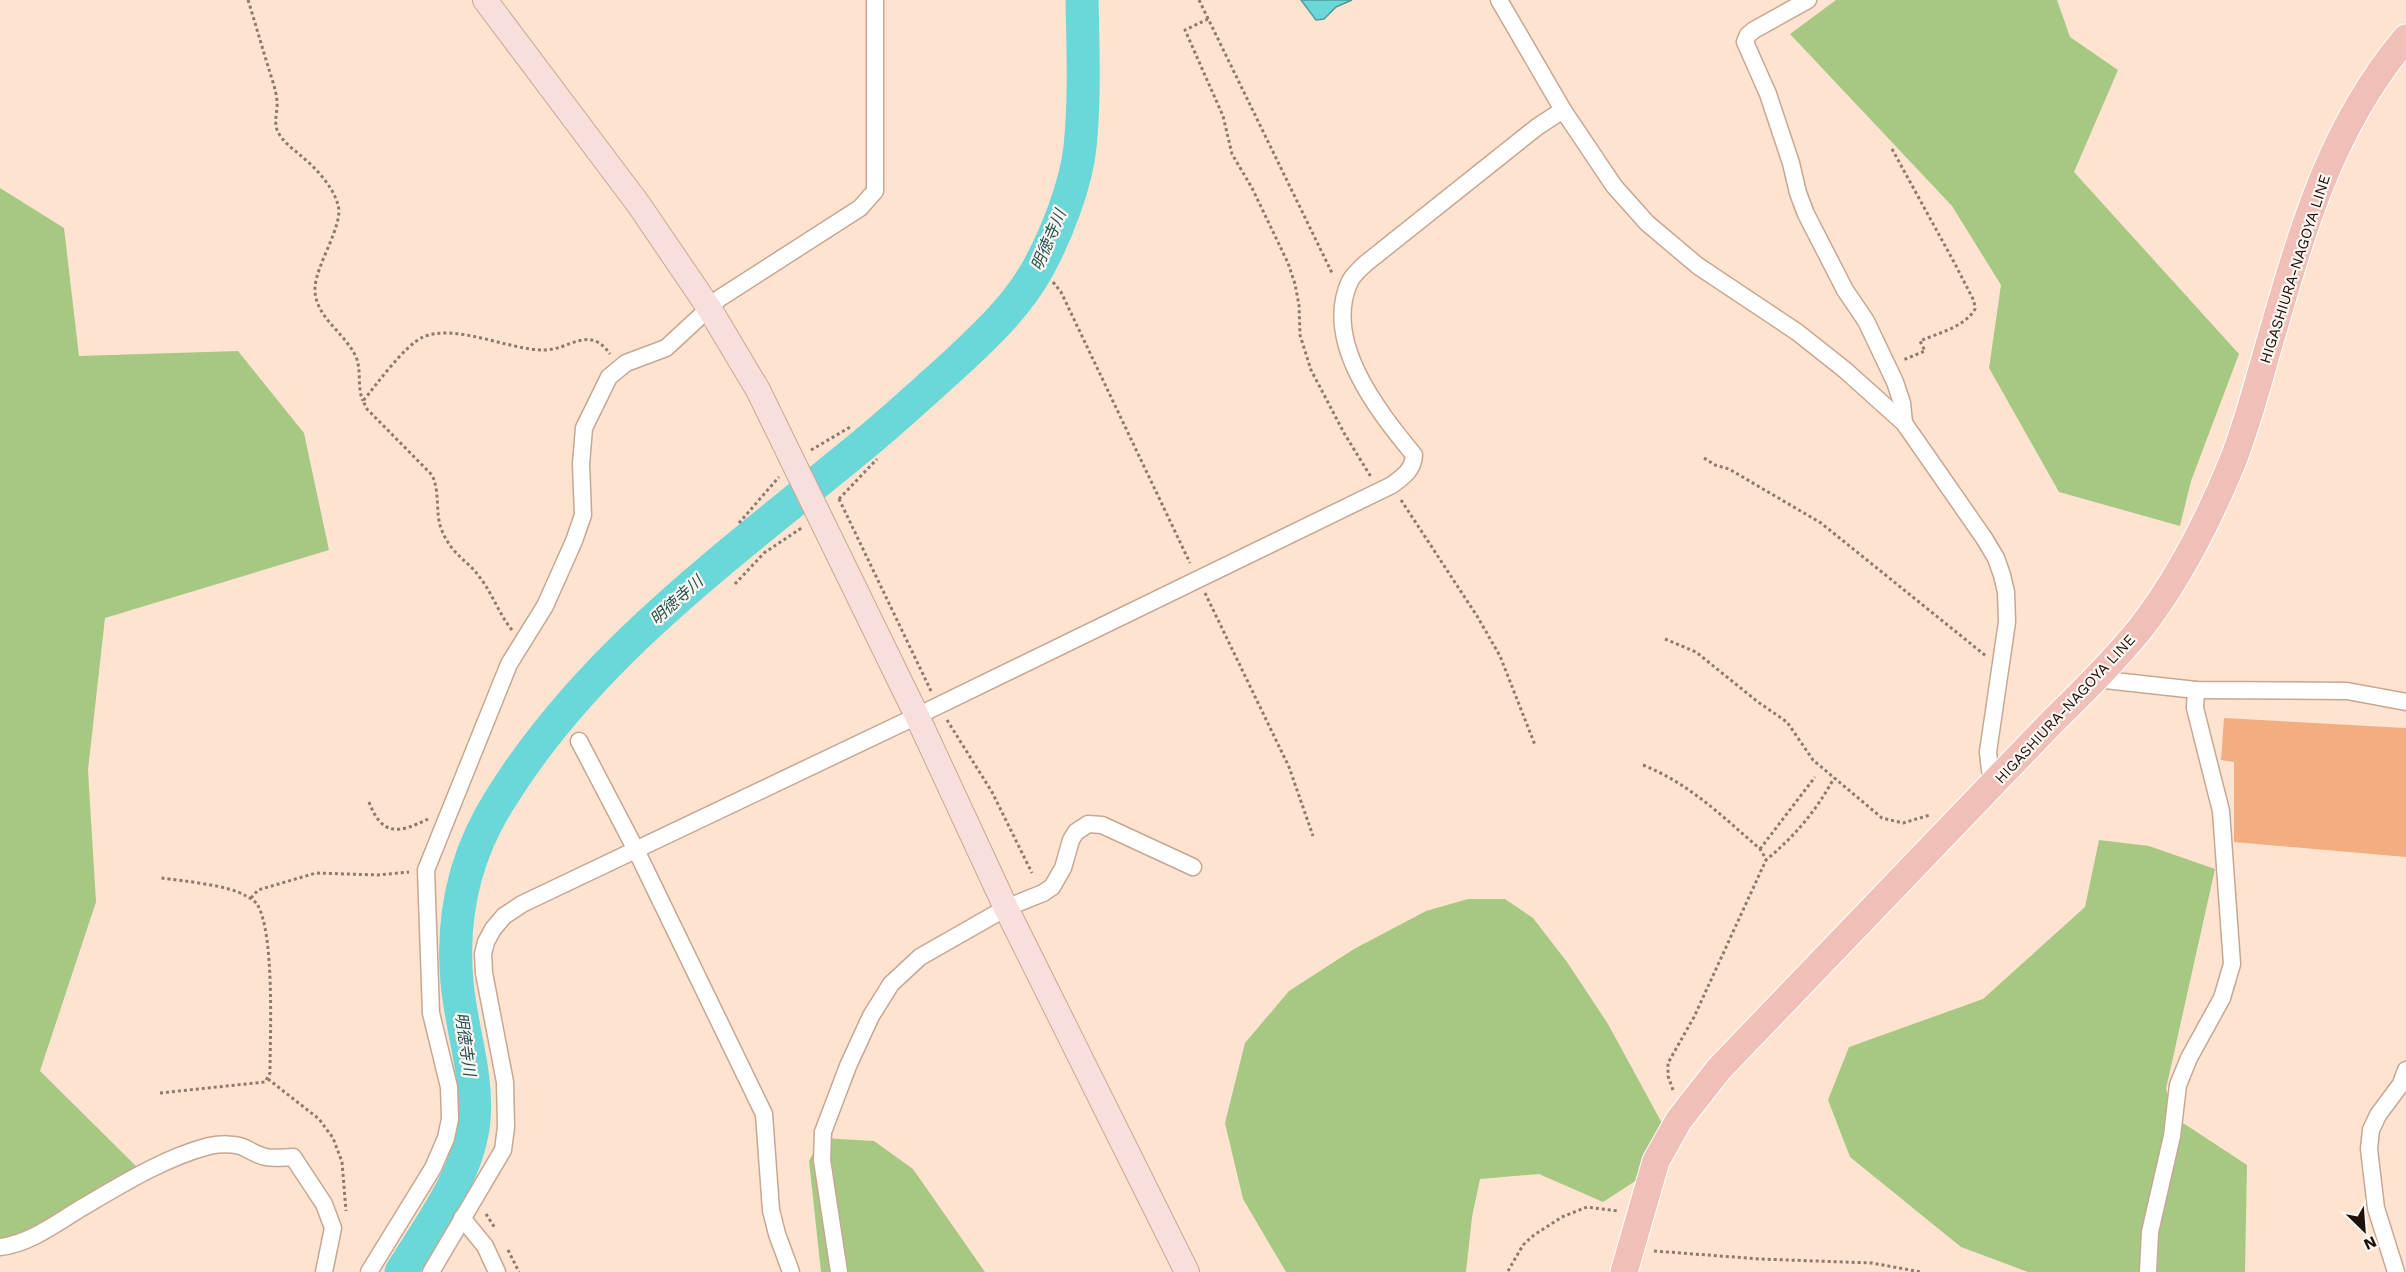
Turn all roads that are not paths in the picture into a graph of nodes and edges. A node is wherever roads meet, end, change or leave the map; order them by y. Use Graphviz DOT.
graph roads {
  1 [pos="484,0"];
  2 [pos="875,0"];
  3 [pos="1499,0"];
  4 [pos="1808,0"];
  5 [pos="2406,38"];
  6 [pos="1563,111"];
  7 [pos="710,308"];
  8 [pos="1904,423"];
  9 [pos="2096,680"];
  10 [pos="2196,690"];
  11 [pos="2406,702"];
  12 [pos="917,716"];
  13 [pos="579,741"];
  14 [pos="1998,780"];
  15 [pos="636,850"];
  16 [pos="1193,867"];
  17 [pos="1006,908"];
  18 [pos="2406,1070"];
  19 [pos="462,1218"];
  20 [pos="0,1247"];
  21 [pos="1627,1260"];
  22 [pos="324,1272"];
  23 [pos="369,1272"];
  24 [pos="431,1272"];
  25 [pos="497,1272"];
  26 [pos="791,1272"];
  27 [pos="839,1272"];
  28 [pos="1187,1272"];
  29 [pos="2148,1272"];
  30 [pos="2396,1272"];
  1 -- 7 [label="street"];
  2 -- 7 [label="street"];
  3 -- 6 [label="street"];
  4 -- 8 [label="street"];
  5 -- 9 [label="main road, HIGASHIURA-NAGOYA LINE"];
  6 -- 8 [label="street"];
  6 -- 12 [label="street"];
  7 -- 12 [label="street"];
  7 -- 23 [label="street"];
  8 -- 14 [label="street"];
  9 -- 10 [label="street"];
  9 -- 14 [label="main road, HIGASHIURA-NAGOYA LINE"];
  10 -- 11 [label="street"];
  10 -- 29 [label="street"];
  12 -- 15 [label="street"];
  12 -- 17 [label="street"];
  13 -- 15 [label="street"];
  14 -- 21 [label="main road, HIGASHIURA-NAGOYA LINE"];
  15 -- 19 [label="street"];
  15 -- 26 [label="street"];
  16 -- 17 [label="street"];
  17 -- 27 [label="street"];
  17 -- 28 [label="street"];
  18 -- 30 [label="street"];
  19 -- 24 [label="street"];
  19 -- 25 [label="street"];
  20 -- 22 [label="street"];
}
